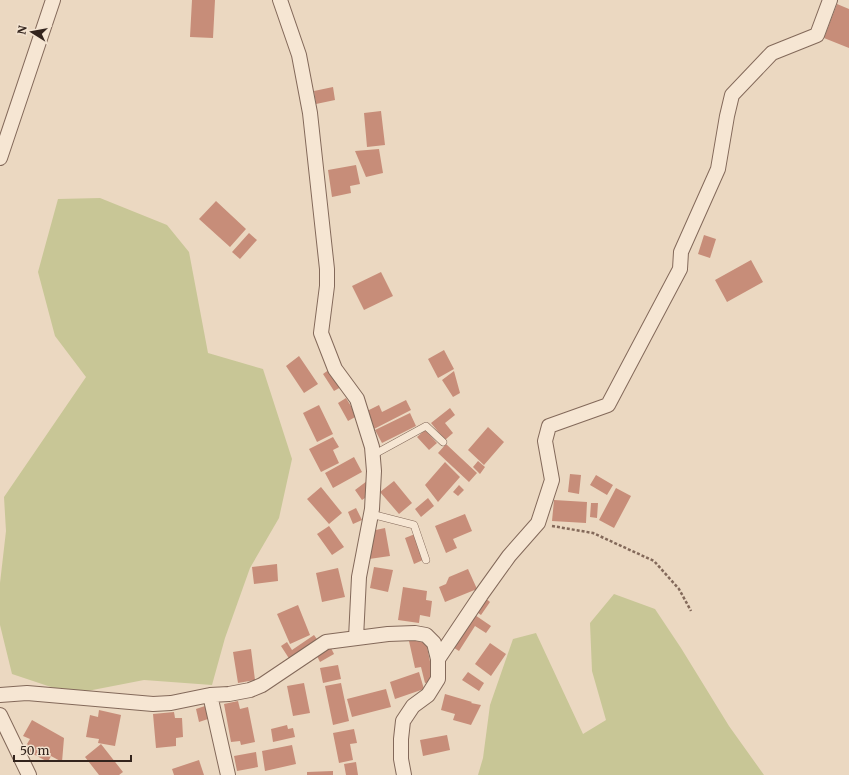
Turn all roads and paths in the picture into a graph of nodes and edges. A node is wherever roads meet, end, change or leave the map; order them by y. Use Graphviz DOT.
graph roads {
  1 [pos="53,0"];
  2 [pos="280,0"];
  3 [pos="830,0"];
  4 [pos="0,158"];
  5 [pos="443,442"];
  6 [pos="373,455"];
  7 [pos="371,514"];
  8 [pos="538,523"];
  9 [pos="426,560"];
  10 [pos="691,611"];
  11 [pos="356,638"];
  12 [pos="438,659"];
  13 [pos="0,695"];
  14 [pos="210,695"];
  15 [pos="0,715"];
  16 [pos="29,775"];
  17 [pos="228,775"];
  18 [pos="404,775"];
  1 -- 4 [label="street"];
  2 -- 6 [label="street"];
  3 -- 8 [label="street"];
  5 -- 6 [label="lane"];
  6 -- 7 [label="street"];
  7 -- 9 [label="lane"];
  7 -- 11 [label="street"];
  8 -- 10 [label="path"];
  8 -- 12 [label="street"];
  11 -- 12 [label="street"];
  11 -- 14 [label="street"];
  12 -- 18 [label="street"];
  13 -- 14 [label="street"];
  14 -- 17 [label="street"];
  15 -- 16 [label="street"];
}
